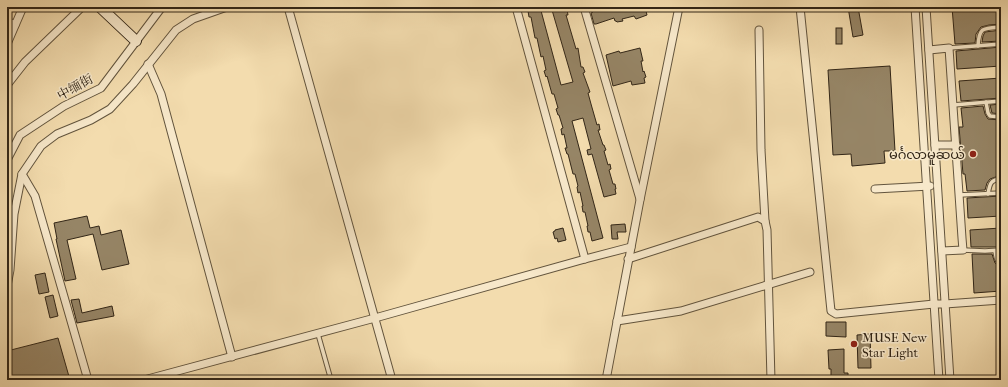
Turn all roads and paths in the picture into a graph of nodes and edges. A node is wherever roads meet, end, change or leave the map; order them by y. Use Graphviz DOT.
graph roads {
  1 [pos="23,7"];
  2 [pos="82,7"];
  3 [pos="100,7"];
  4 [pos="162,7"];
  5 [pos="227,7"];
  6 [pos="288,7"];
  7 [pos="516,7"];
  8 [pos="584,7"];
  9 [pos="679,7"];
  10 [pos="800,7"];
  11 [pos="914,7"];
  12 [pos="926,7"];
  13 [pos="7,21"];
  14 [pos="15,25"];
  15 [pos="1001,27"];
  16 [pos="759,30"];
  17 [pos="136,41"];
  18 [pos="7,44"];
  19 [pos="1001,44"];
  20 [pos="978,46"];
  21 [pos="949,48"];
  22 [pos="929,50"];
  23 [pos="148,64"];
  24 [pos="7,85"];
  25 [pos="1001,101"];
  26 [pos="986,102"];
  27 [pos="953,104"];
  28 [pos="1001,117"];
  29 [pos="935,145"];
  30 [pos="956,145"];
  31 [pos="7,160"];
  32 [pos="22,174"];
  33 [pos="1001,178"];
  34 [pos="938,185"];
  35 [pos="926,186"];
  36 [pos="875,189"];
  37 [pos="1001,193"];
  38 [pos="988,194"];
  39 [pos="959,195"];
  40 [pos="640,200"];
  41 [pos="765,221"];
  42 [pos="631,247"];
  43 [pos="963,250"];
  44 [pos="1001,250"];
  45 [pos="942,251"];
  46 [pos="995,251"];
  47 [pos="585,259"];
  48 [pos="628,259"];
  49 [pos="1001,264"];
  50 [pos="810,272"];
  51 [pos="768,285"];
  52 [pos="7,286"];
  53 [pos="1001,300"];
  54 [pos="934,304"];
  55 [pos="945,304"];
  56 [pos="375,318"];
  57 [pos="617,321"];
  58 [pos="318,334"];
  59 [pos="232,357"];
  60 [pos="88,380"];
  61 [pos="144,380"];
  62 [pos="331,380"];
  63 [pos="392,380"];
  64 [pos="606,380"];
  65 [pos="771,380"];
  66 [pos="939,380"];
  67 [pos="950,380"];
  1 -- 14 [label="street"];
  2 -- 24 [label="street"];
  3 -- 17 [label="street"];
  4 -- 17 [label="street, 中缅街"];
  5 -- 23 [label="street"];
  6 -- 56 [label="street"];
  7 -- 47 [label="street"];
  8 -- 40 [label="street"];
  9 -- 40 [label="street"];
  10 -- 54 [label="street"];
  11 -- 35 [label="street"];
  12 -- 22 [label="street"];
  13 -- 14 [label="street"];
  14 -- 18 [label="street"];
  15 -- 20 [label="lane"];
  16 -- 41 [label="street"];
  17 -- 31 [label="street, 中缅街"];
  19 -- 20 [label="lane"];
  20 -- 21 [label="lane"];
  21 -- 22 [label="street"];
  21 -- 27 [label="street"];
  22 -- 29 [label="street"];
  23 -- 32 [label="street"];
  23 -- 59 [label="street"];
  25 -- 26 [label="lane"];
  26 -- 27 [label="lane"];
  26 -- 28 [label="lane"];
  27 -- 30 [label="street"];
  29 -- 30 [label="street"];
  29 -- 34 [label="street"];
  30 -- 39 [label="street"];
  32 -- 52 [label="street"];
  32 -- 60 [label="street"];
  33 -- 38 [label="lane"];
  34 -- 35 [label="street"];
  34 -- 45 [label="street"];
  35 -- 36 [label="street"];
  35 -- 54 [label="street"];
  37 -- 38 [label="lane"];
  38 -- 39 [label="lane"];
  39 -- 43 [label="street"];
  40 -- 42 [label="street"];
  41 -- 48 [label="street"];
  41 -- 51 [label="street"];
  42 -- 47 [label="street"];
  42 -- 48 [label="street"];
  43 -- 45 [label="street"];
  43 -- 46 [label="lane"];
  44 -- 46 [label="lane"];
  45 -- 55 [label="street"];
  46 -- 49 [label="lane"];
  47 -- 56 [label="street"];
  48 -- 57 [label="street"];
  50 -- 51 [label="street"];
  51 -- 57 [label="street"];
  51 -- 65 [label="street"];
  53 -- 55 [label="street"];
  54 -- 55 [label="street"];
  54 -- 66 [label="street"];
  55 -- 67 [label="street"];
  56 -- 58 [label="street"];
  56 -- 63 [label="street"];
  57 -- 64 [label="street"];
  58 -- 59 [label="street"];
  58 -- 62 [label="lane"];
  59 -- 61 [label="street"];
}
